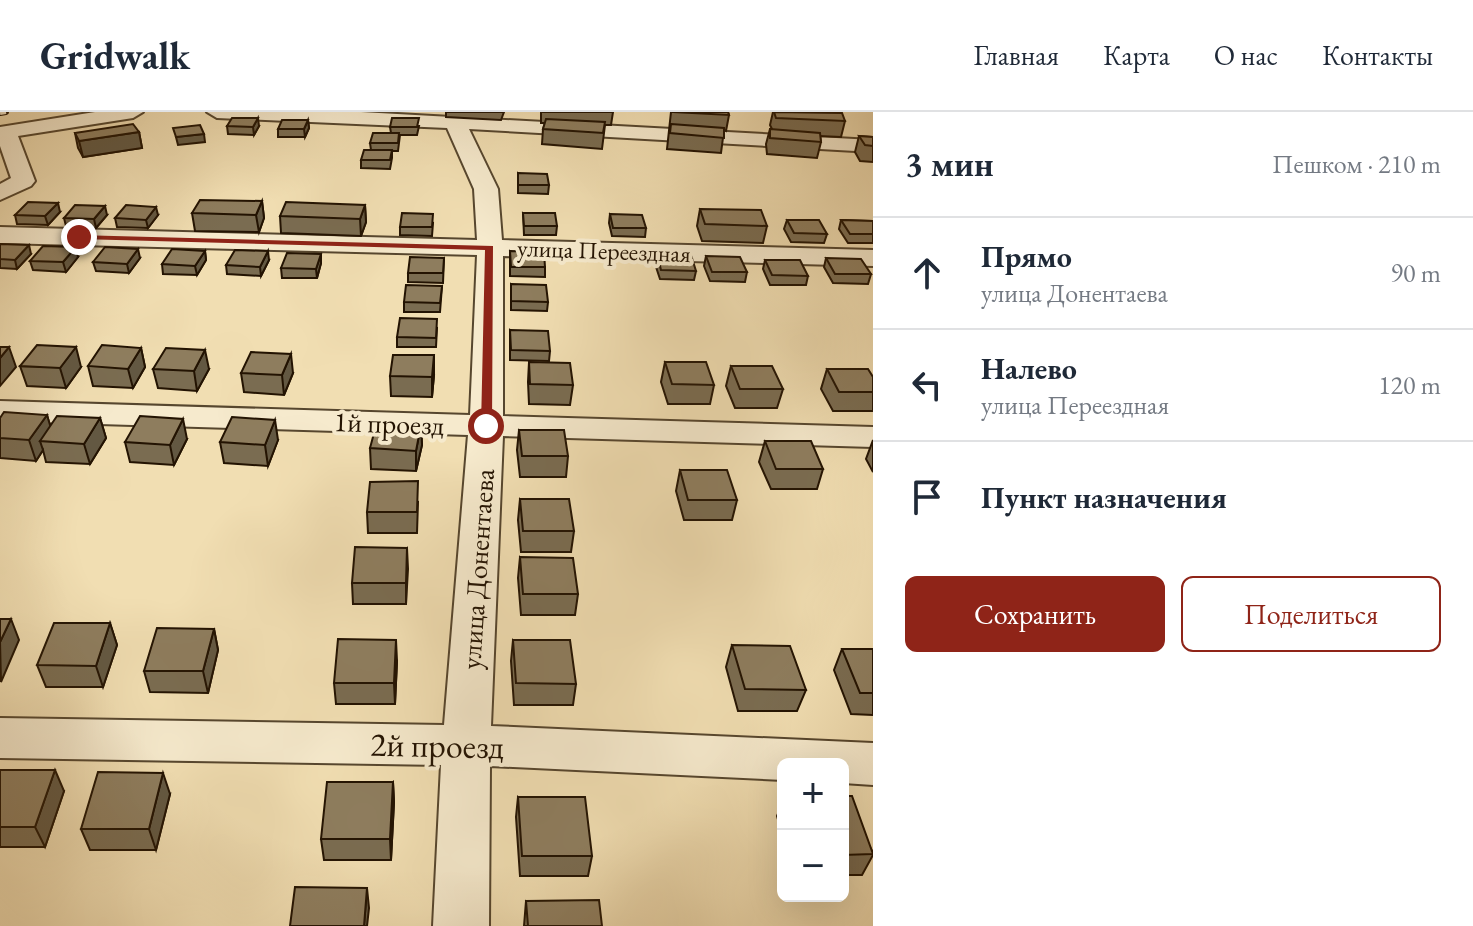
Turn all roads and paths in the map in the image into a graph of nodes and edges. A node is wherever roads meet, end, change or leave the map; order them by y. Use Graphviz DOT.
graph roads {
  1 [pos="133,112"];
  2 [pos="217,112"];
  3 [pos="455,122"];
  4 [pos="3,133"];
  5 [pos="873,146"];
  6 [pos="0,193"];
  7 [pos="0,235"];
  8 [pos="490,248"];
  9 [pos="873,258"];
  10 [pos="0,411"];
  11 [pos="486,426"];
  12 [pos="873,437"];
  13 [pos="0,738"];
  14 [pos="466,745"];
  15 [pos="873,764"];
  16 [pos="461,926"];
  1 -- 4 [label="street"];
  2 -- 3 [label="street"];
  3 -- 5 [label="street"];
  3 -- 8 [label="street, улица Донентаева"];
  4 -- 6 [label="street"];
  7 -- 8 [label="street, улица Переездная"];
  8 -- 9 [label="street, улица Переездная"];
  8 -- 11 [label="street, улица Донентаева"];
  10 -- 11 [label="street, 1й проезд"];
  11 -- 12 [label="street, 1й проезд"];
  11 -- 14 [label="street, улица Донентаева"];
  13 -- 14 [label="street, 2й проезд"];
  14 -- 15 [label="street, 2й проезд"];
  14 -- 16 [label="street, улица Донентаева"];
}
